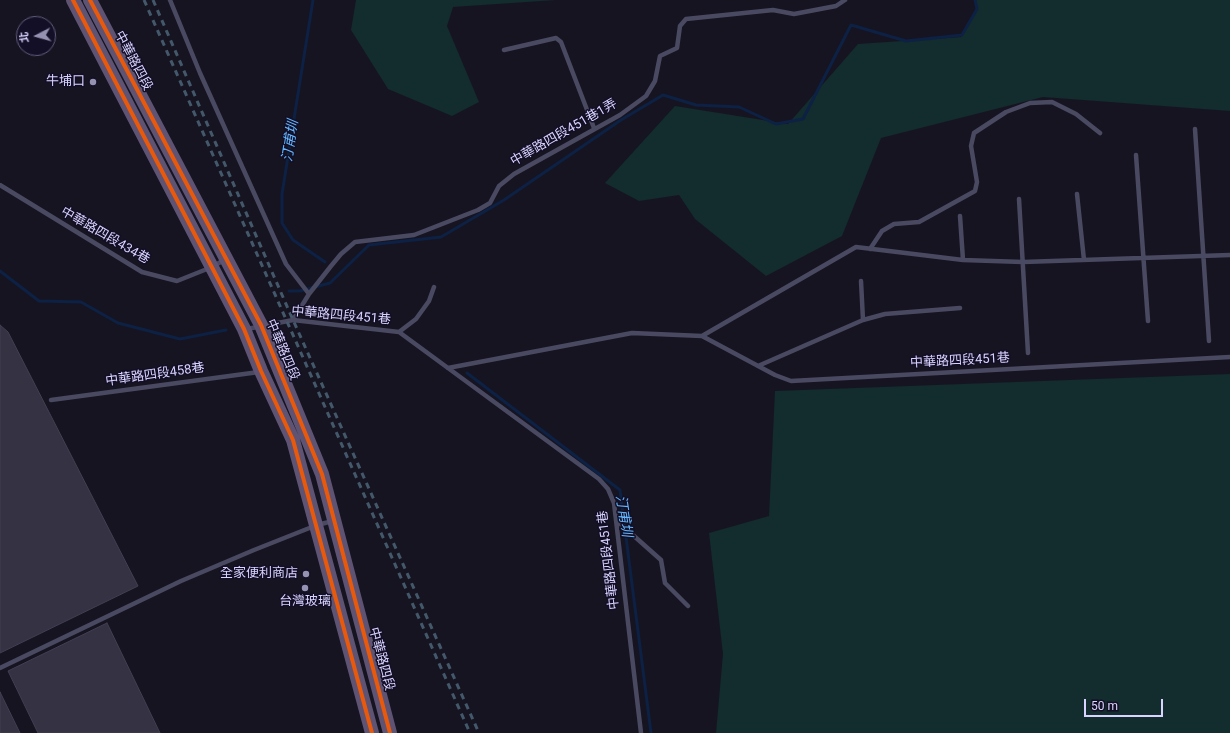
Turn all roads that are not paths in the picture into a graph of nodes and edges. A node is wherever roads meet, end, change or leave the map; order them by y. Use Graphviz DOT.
graph roads {
  1 [pos="73,0"];
  2 [pos="90,0"];
  3 [pos="170,0"];
  4 [pos="845,0"];
  5 [pos="504,50"];
  6 [pos="594,128"];
  7 [pos="1195,129"];
  8 [pos="1100,133"];
  9 [pos="1136,154"];
  10 [pos="0,185"];
  11 [pos="1077,194"];
  12 [pos="1019,199"];
  13 [pos="960,216"];
  14 [pos="870,249"];
  15 [pos="1230,255"];
  16 [pos="1203,256"];
  17 [pos="1144,257"];
  18 [pos="227,258"];
  19 [pos="963,260"];
  20 [pos="1084,260"];
  21 [pos="1023,262"];
  22 [pos="212,267"];
  23 [pos="861,281"];
  24 [pos="434,287"];
  25 [pos="309,294"];
  26 [pos="960,308"];
  27 [pos="293,320"];
  28 [pos="863,320"];
  29 [pos="1148,321"];
  30 [pos="261,325"];
  31 [pos="244,329"];
  32 [pos="399,332"];
  33 [pos="702,336"];
  34 [pos="1209,340"];
  35 [pos="1028,353"];
  36 [pos="1230,357"];
  37 [pos="758,366"];
  38 [pos="448,368"];
  39 [pos="261,371"];
  40 [pos="51,400"];
  41 [pos="334,520"];
  42 [pos="616,520"];
  43 [pos="317,525"];
  44 [pos="688,606"];
  45 [pos="0,668"];
  46 [pos="372,733"];
  47 [pos="390,733"];
  48 [pos="641,733"];
  1 -- 22 [label="main road, 中華路四段"];
  2 -- 18 [label="main road, 中華路四段"];
  3 -- 25 [label="lane"];
  4 -- 6 [label="lane, 中華路四段451巷1弄"];
  5 -- 6 [label="lane"];
  6 -- 25 [label="lane, 中華路四段451巷1弄"];
  7 -- 16 [label="lane"];
  8 -- 14 [label="lane"];
  9 -- 17 [label="lane"];
  10 -- 22 [label="lane, 中華路四段434巷"];
  11 -- 20 [label="lane"];
  12 -- 21 [label="lane, 中華路四段451巷"];
  13 -- 19 [label="lane"];
  14 -- 19 [label="lane"];
  14 -- 33 [label="lane"];
  15 -- 16 [label="lane"];
  16 -- 17 [label="lane"];
  16 -- 34 [label="lane"];
  17 -- 20 [label="lane"];
  17 -- 29 [label="lane"];
  18 -- 22 [label="lane, 中華路四段434巷"];
  18 -- 30 [label="main road, 中華路四段"];
  19 -- 21 [label="lane"];
  20 -- 21 [label="lane"];
  21 -- 35 [label="lane, 中華路四段451巷"];
  22 -- 31 [label="main road, 中華路四段"];
  23 -- 28 [label="lane"];
  24 -- 32 [label="lane"];
  25 -- 27 [label="lane, 中華路四段451巷1弄"];
  26 -- 28 [label="lane"];
  27 -- 30 [label="lane, 中華路四段451巷"];
  27 -- 32 [label="lane, 中華路四段451巷"];
  28 -- 37 [label="lane"];
  30 -- 31 [label="lane, 中華路四段451巷"];
  30 -- 41 [label="main road, 中華路四段"];
  31 -- 39 [label="main road, 中華路四段"];
  32 -- 38 [label="lane, 中華路四段451巷"];
  33 -- 37 [label="lane, 中華路四段451巷"];
  33 -- 38 [label="lane, 中華路四段451巷"];
  36 -- 37 [label="lane, 中華路四段451巷"];
  38 -- 42 [label="lane, 中華路四段451巷"];
  39 -- 40 [label="lane, 中華路四段458巷"];
  39 -- 43 [label="main road, 中華路四段"];
  41 -- 43 [label="lane"];
  41 -- 47 [label="main road, 中華路四段"];
  42 -- 44 [label="lane"];
  42 -- 48 [label="lane, 中華路四段451巷"];
  43 -- 45 [label="lane"];
  43 -- 46 [label="main road, 中華路四段"];
}
